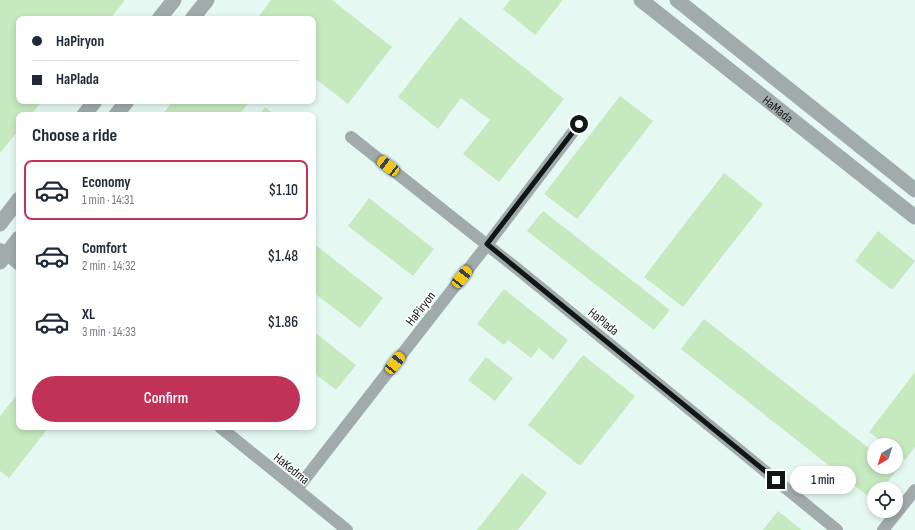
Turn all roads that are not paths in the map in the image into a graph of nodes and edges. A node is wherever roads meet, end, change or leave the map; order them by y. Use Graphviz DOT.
graph roads {
  1 [pos="174,0"];
  2 [pos="207,0"];
  3 [pos="641,0"];
  4 [pos="677,0"];
  5 [pos="161,16"];
  6 [pos="194,16"];
  7 [pos="93,104"];
  8 [pos="125,104"];
  9 [pos="86,112"];
  10 [pos="118,112"];
  11 [pos="579,124"];
  12 [pos="351,136"];
  13 [pos="915,190"];
  14 [pos="16,203"];
  15 [pos="915,217"];
  16 [pos="0,224"];
  17 [pos="16,241"];
  18 [pos="487,244"];
  19 [pos="2,255"];
  20 [pos="16,263"];
  21 [pos="224,430"];
  22 [pos="297,489"];
  23 [pos="915,490"];
  24 [pos="347,530"];
  25 [pos="837,530"];
  26 [pos="883,530"];
  1 -- 5 [label="street"];
  2 -- 6 [label="street"];
  3 -- 15 [label="street, HaMada"];
  4 -- 13 [label="street, HaMada"];
  7 -- 9 [label="street"];
  8 -- 10 [label="street"];
  11 -- 18 [label="street, HaPiryon"];
  12 -- 18 [label="street, HaPlada"];
  14 -- 16 [label="street"];
  17 -- 19 [label="street"];
  18 -- 22 [label="street, HaPiryon"];
  18 -- 25 [label="street, HaPlada"];
  19 -- 20 [label="street"];
  21 -- 22 [label="street, HaKedma"];
  22 -- 24 [label="street, HaKedma"];
  23 -- 26 [label="street"];
}
